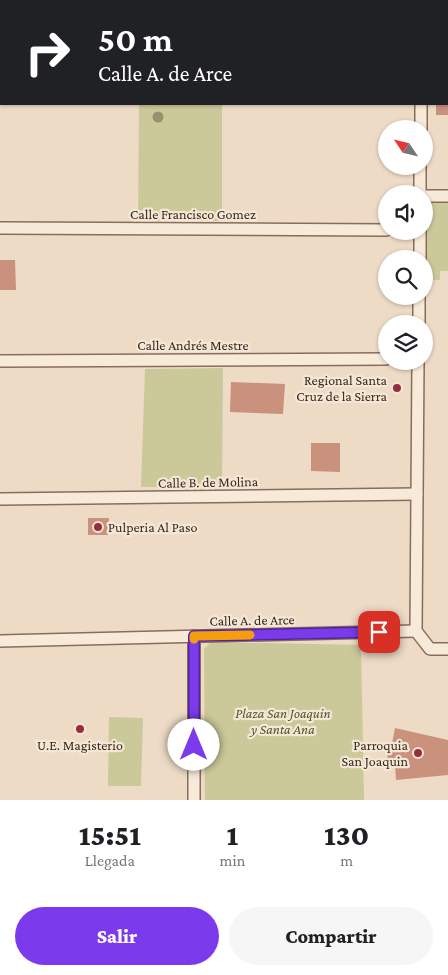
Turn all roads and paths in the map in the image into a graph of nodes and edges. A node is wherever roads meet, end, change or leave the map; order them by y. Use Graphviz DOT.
graph roads {
  1 [pos="421,105"];
  2 [pos="421,120"];
  3 [pos="433,196"];
  4 [pos="448,196"];
  5 [pos="0,228"];
  6 [pos="378,230"];
  7 [pos="378,359"];
  8 [pos="0,361"];
  9 [pos="418,370"];
  10 [pos="417,494"];
  11 [pos="0,499"];
  12 [pos="416,631"];
  13 [pos="194,636"];
  14 [pos="0,641"];
  15 [pos="448,649"];
  16 [pos="194,800"];
  1 -- 2 [label="street"];
  3 -- 4 [label="street"];
  5 -- 6 [label="street, Calle Francisco Gomez"];
  7 -- 8 [label="street, Calle Andrés Mestre"];
  9 -- 10 [label="street"];
  10 -- 11 [label="street, Calle B. de Molina"];
  10 -- 12 [label="street"];
  12 -- 13 [label="street, Calle A. de Arce"];
  12 -- 15 [label="street"];
  13 -- 14 [label="street, Calle A. de Arce"];
  13 -- 16 [label="street"];
}
